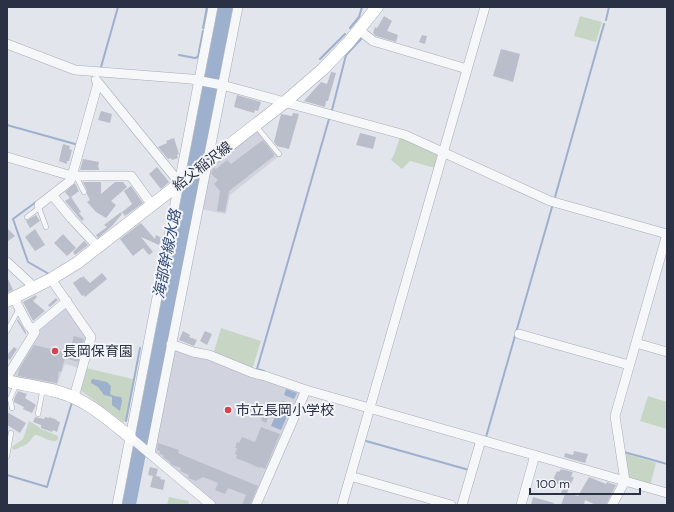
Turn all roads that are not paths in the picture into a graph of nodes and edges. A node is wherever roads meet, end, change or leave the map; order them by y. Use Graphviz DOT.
graph roads {
  1 [pos="213,7"];
  2 [pos="238,7"];
  3 [pos="378,7"];
  4 [pos="485,7"];
  5 [pos="359,30"];
  6 [pos="7,44"];
  7 [pos="467,69"];
  8 [pos="88,72"];
  9 [pos="200,80"];
  10 [pos="98,83"];
  11 [pos="221,85"];
  12 [pos="285,102"];
  13 [pos="255,125"];
  14 [pos="443,152"];
  15 [pos="279,154"];
  16 [pos="7,157"];
  17 [pos="204,165"];
  18 [pos="74,176"];
  19 [pos="180,182"];
  20 [pos="84,192"];
  21 [pos="52,195"];
  22 [pos="152,205"];
  23 [pos="39,206"];
  24 [pos="27,218"];
  25 [pos="46,227"];
  26 [pos="667,234"];
  27 [pos="98,247"];
  28 [pos="7,262"];
  29 [pos="51,279"];
  30 [pos="34,287"];
  31 [pos="10,299"];
  32 [pos="66,301"];
  33 [pos="19,309"];
  34 [pos="32,330"];
  35 [pos="7,331"];
  36 [pos="519,334"];
  37 [pos="636,343"];
  38 [pos="171,344"];
  39 [pos="667,352"];
  40 [pos="629,365"];
  41 [pos="10,380"];
  42 [pos="43,388"];
  43 [pos="306,390"];
  44 [pos="74,397"];
  45 [pos="12,408"];
  46 [pos="370,408"];
  47 [pos="38,414"];
  48 [pos="11,433"];
  49 [pos="132,438"];
  50 [pos="481,440"];
  51 [pos="149,453"];
  52 [pos="7,456"];
  53 [pos="535,456"];
  54 [pos="350,476"];
  55 [pos="625,481"];
  56 [pos="667,494"];
  57 [pos="117,505"];
  58 [pos="211,505"];
  59 [pos="256,505"];
  60 [pos="342,505"];
  61 [pos="452,505"];
  62 [pos="462,505"];
  63 [pos="520,505"];
  64 [pos="612,505"];
  1 -- 9 [label="street"];
  2 -- 11 [label="street"];
  3 -- 5 [label="main road, 給父稲沢線"];
  4 -- 7 [label="street"];
  5 -- 7 [label="street"];
  5 -- 12 [label="main road, 給父稲沢線"];
  6 -- 8 [label="street"];
  7 -- 14 [label="street"];
  8 -- 9 [label="street"];
  8 -- 10 [label="street"];
  9 -- 11 [label="street"];
  9 -- 19 [label="street"];
  10 -- 18 [label="street"];
  10 -- 19 [label="street"];
  11 -- 12 [label="street"];
  11 -- 17 [label="street"];
  12 -- 13 [label="main road, 給父稲沢線"];
  12 -- 14 [label="street"];
  13 -- 15 [label="lane"];
  13 -- 17 [label="main road, 給父稲沢線"];
  14 -- 26 [label="street"];
  14 -- 46 [label="street"];
  16 -- 18 [label="street"];
  17 -- 19 [label="main road, 給父稲沢線"];
  17 -- 38 [label="street"];
  18 -- 20 [label="lane"];
  18 -- 21 [label="street"];
  18 -- 22 [label="street"];
  19 -- 22 [label="main road, 給父稲沢線"];
  19 -- 49 [label="street"];
  21 -- 23 [label="street"];
  21 -- 27 [label="street"];
  22 -- 27 [label="main road, 給父稲沢線"];
  23 -- 24 [label="lane"];
  23 -- 25 [label="lane"];
  26 -- 37 [label="street"];
  27 -- 29 [label="main road, 給父稲沢線"];
  28 -- 30 [label="street"];
  29 -- 30 [label="main road, 給父稲沢線"];
  29 -- 32 [label="street"];
  30 -- 31 [label="main road, 給父稲沢線"];
  31 -- 33 [label="street"];
  32 -- 34 [label="street"];
  32 -- 44 [label="street"];
  33 -- 34 [label="street"];
  33 -- 35 [label="lane"];
  34 -- 41 [label="street"];
  36 -- 40 [label="street"];
  37 -- 39 [label="street"];
  37 -- 40 [label="street"];
  38 -- 43 [label="street"];
  38 -- 51 [label="street"];
  40 -- 55 [label="street"];
  41 -- 42 [label="main road"];
  41 -- 45 [label="lane"];
  42 -- 44 [label="main road"];
  42 -- 47 [label="lane"];
  43 -- 46 [label="street"];
  43 -- 59 [label="street"];
  44 -- 49 [label="main road"];
  46 -- 50 [label="street"];
  46 -- 54 [label="street"];
  48 -- 52 [label="lane"];
  49 -- 51 [label="street"];
  49 -- 57 [label="street"];
  50 -- 53 [label="street"];
  50 -- 62 [label="street"];
  51 -- 58 [label="street"];
  53 -- 55 [label="street"];
  53 -- 63 [label="street"];
  54 -- 60 [label="street"];
  54 -- 61 [label="street"];
  55 -- 56 [label="street"];
  55 -- 64 [label="street"];
}
